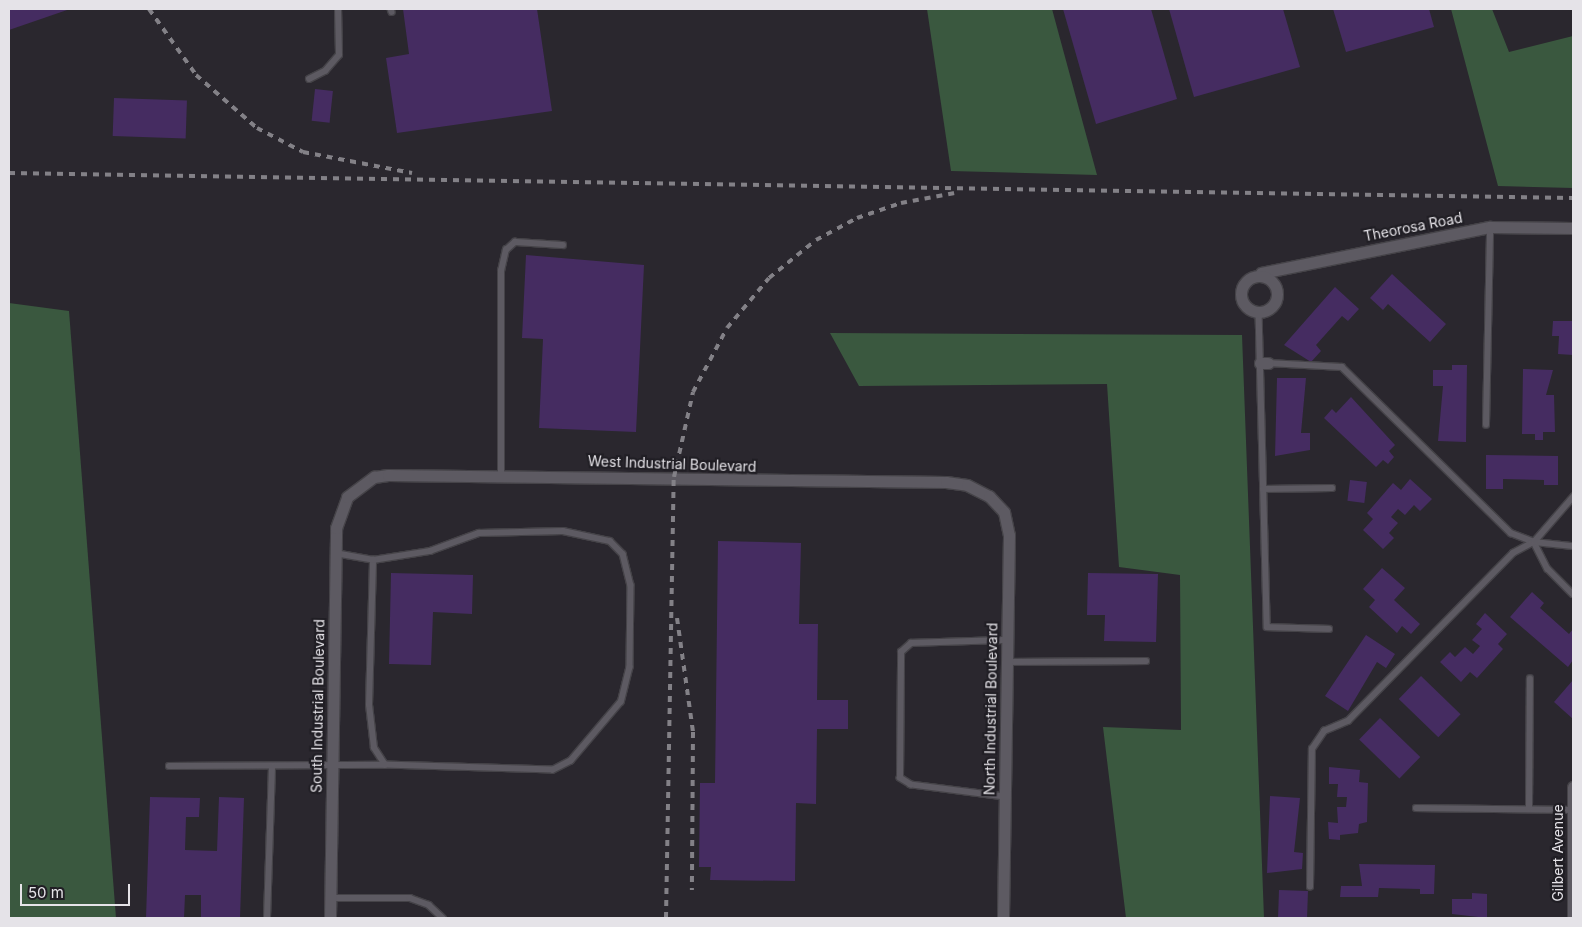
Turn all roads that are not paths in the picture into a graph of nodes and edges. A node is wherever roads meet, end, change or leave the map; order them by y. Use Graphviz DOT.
graph roads {
  1 [pos="338,9"];
  2 [pos="309,79"];
  3 [pos="1490,227"];
  4 [pos="1573,228"];
  5 [pos="563,245"];
  6 [pos="1261,273"];
  7 [pos="1259,312"];
  8 [pos="1264,363"];
  9 [pos="1486,425"];
  10 [pos="502,476"];
  11 [pos="1332,488"];
  12 [pos="1264,489"];
  13 [pos="347,497"];
  14 [pos="1573,497"];
  15 [pos="996,504"];
  16 [pos="1534,542"];
  17 [pos="1573,546"];
  18 [pos="335,554"];
  19 [pos="373,560"];
  20 [pos="1573,594"];
  21 [pos="1329,629"];
  22 [pos="1008,640"];
  23 [pos="1146,661"];
  24 [pos="1007,662"];
  25 [pos="1530,680"];
  26 [pos="385,765"];
  27 [pos="169,766"];
  28 [pos="272,767"];
  29 [pos="333,767"];
  30 [pos="1573,787"];
  31 [pos="1005,797"];
  32 [pos="1416,808"];
  33 [pos="1529,809"];
  34 [pos="1572,810"];
  35 [pos="1310,887"];
  36 [pos="330,898"];
  37 [pos="267,918"];
  38 [pos="330,918"];
  39 [pos="443,918"];
  40 [pos="1003,918"];
  41 [pos="1573,918"];
  1 -- 2 [label="lane"];
  3 -- 4 [label="street, Theorosa Road"];
  3 -- 6 [label="street, Theorosa Road"];
  3 -- 9 [label="lane"];
  5 -- 10 [label="lane"];
  6 -- 7 [label="street"];
  6 -- 7 [label="street"];
  7 -- 8 [label="lane"];
  8 -- 12 [label="lane"];
  8 -- 16 [label="lane"];
  10 -- 13 [label="street, West Industrial Boulevard"];
  10 -- 15 [label="street, West Industrial Boulevard"];
  11 -- 12 [label="lane"];
  12 -- 21 [label="lane"];
  13 -- 18 [label="street, South Industrial Boulevard"];
  14 -- 16 [label="lane"];
  15 -- 22 [label="street, North Industrial Boulevard"];
  16 -- 17 [label="lane"];
  16 -- 20 [label="lane"];
  16 -- 35 [label="lane"];
  18 -- 19 [label="lane"];
  18 -- 29 [label="street, South Industrial Boulevard"];
  19 -- 26 [label="lane"];
  19 -- 26 [label="lane"];
  22 -- 24 [label="street, North Industrial Boulevard"];
  22 -- 31 [label="lane"];
  23 -- 24 [label="lane"];
  24 -- 31 [label="street, North Industrial Boulevard"];
  25 -- 33 [label="lane"];
  26 -- 29 [label="lane"];
  27 -- 28 [label="lane"];
  28 -- 29 [label="lane"];
  28 -- 37 [label="lane"];
  29 -- 36 [label="street, South Industrial Boulevard"];
  30 -- 34 [label="street, Gilbert Avenue"];
  31 -- 40 [label="street, North Industrial Boulevard"];
  32 -- 33 [label="lane"];
  33 -- 34 [label="lane"];
  34 -- 41 [label="street, Gilbert Avenue"];
  36 -- 38 [label="street, South Industrial Boulevard"];
  36 -- 39 [label="lane"];
}
